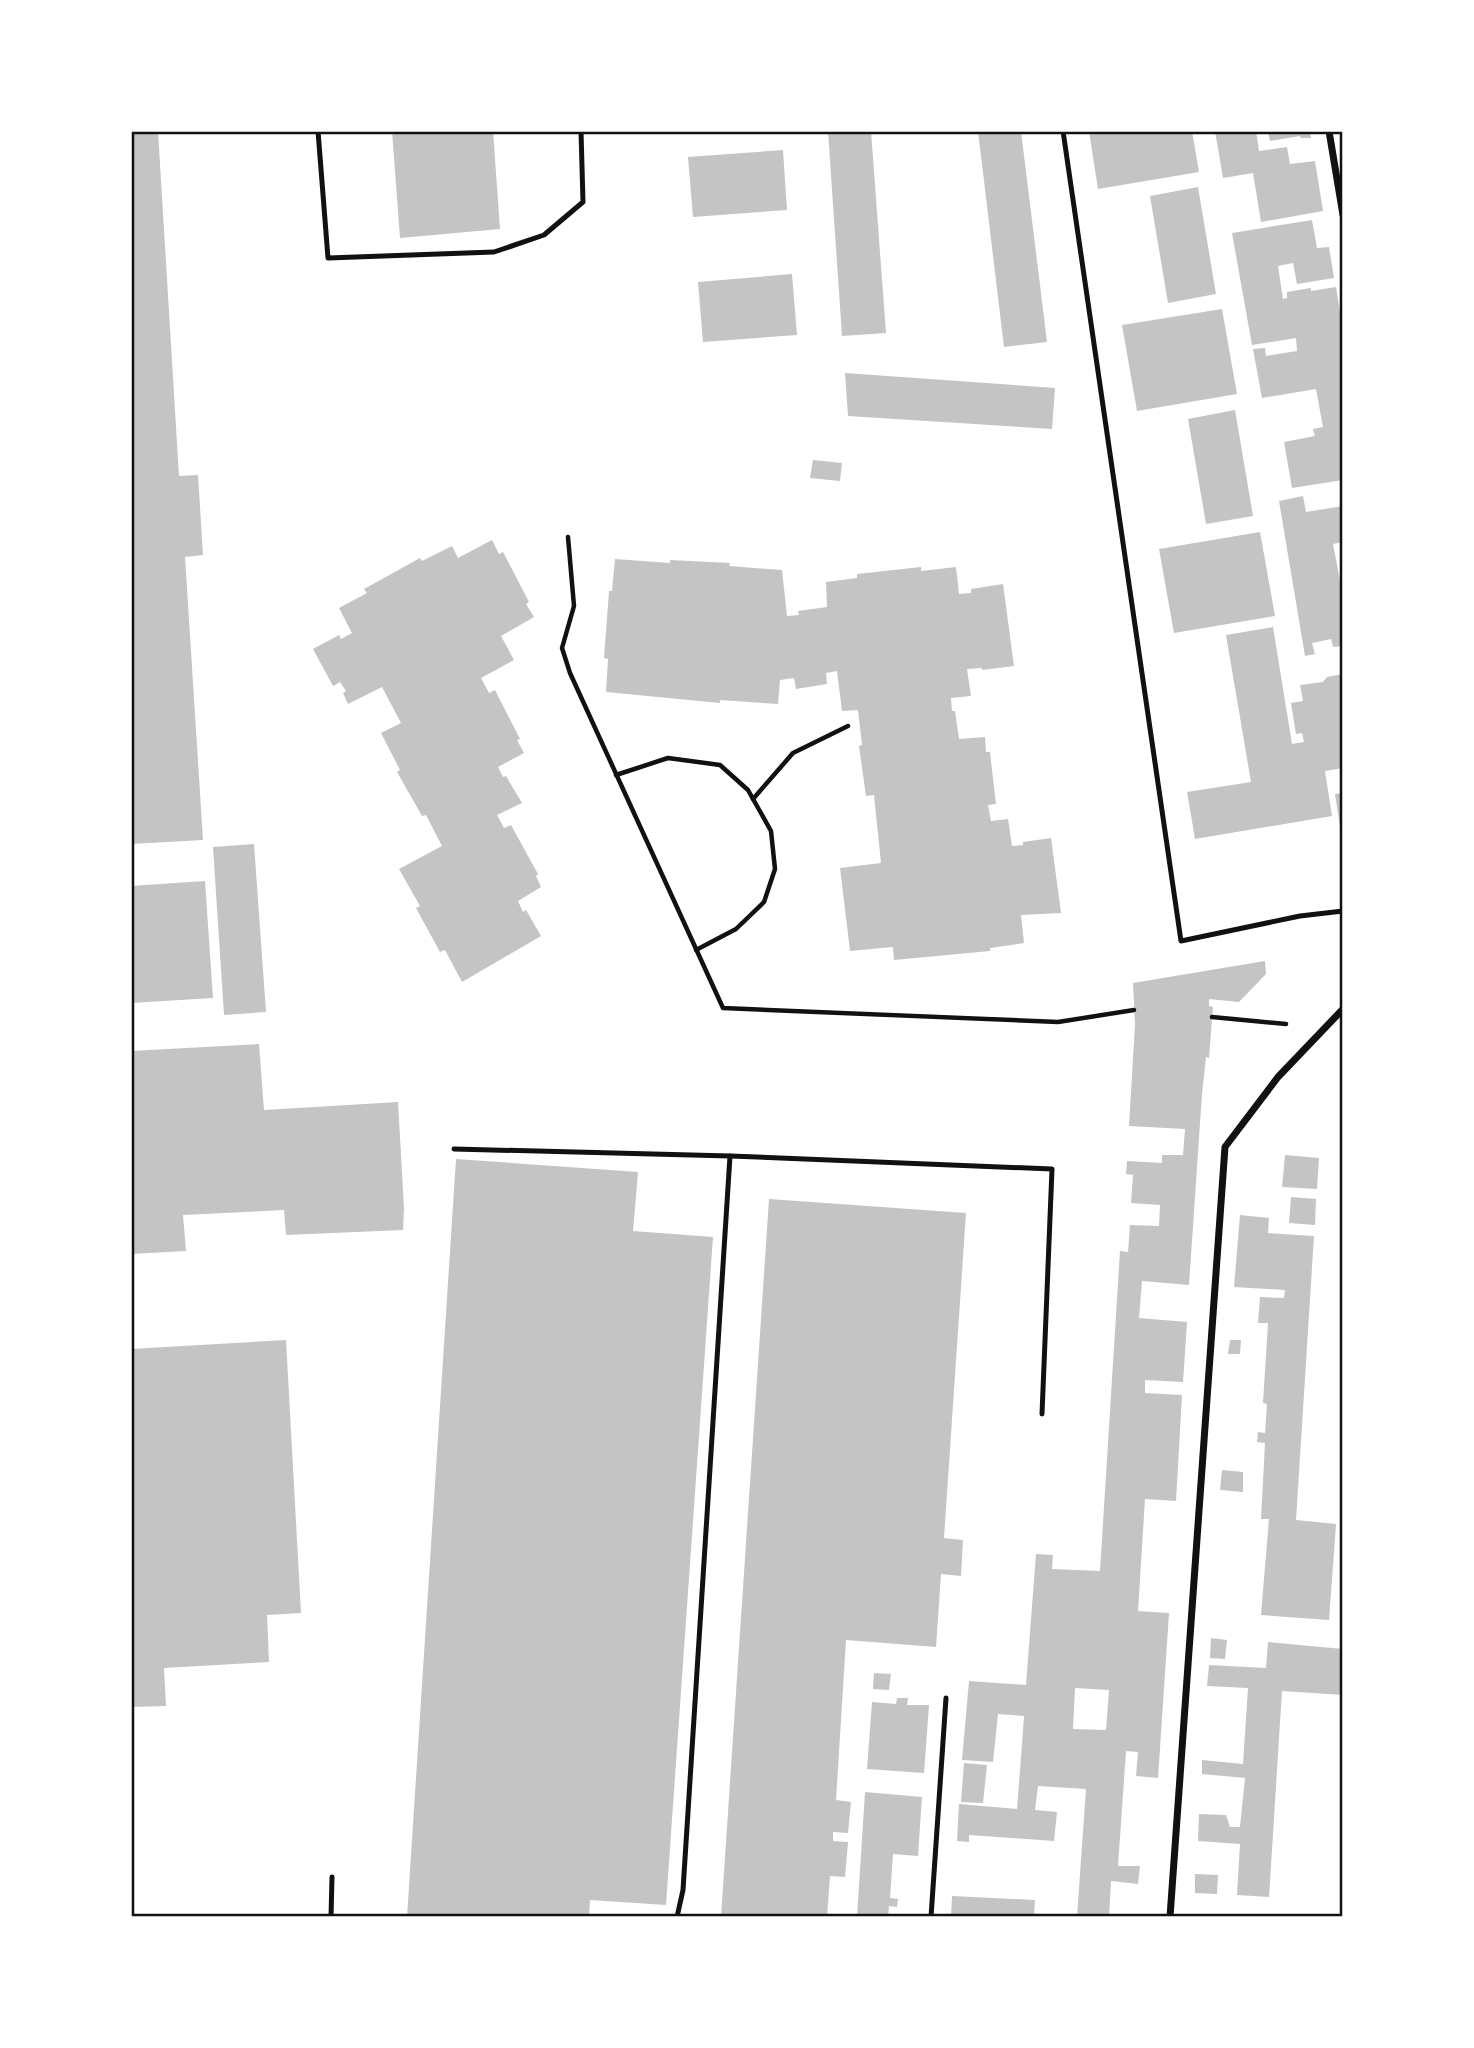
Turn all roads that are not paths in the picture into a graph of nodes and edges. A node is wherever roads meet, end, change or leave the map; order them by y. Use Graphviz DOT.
graph roads {
  1 [pos="318,131"];
  2 [pos="581,131"];
  3 [pos="1063,131"];
  4 [pos="1329,131"];
  5 [pos="1343,215"];
  6 [pos="1343,911"];
  7 [pos="1343,1009"];
  8 [pos="454,1149"];
  9 [pos="730,1156"];
  10 [pos="1042,1415"];
  11 [pos="946,1698"];
  12 [pos="332,1877"];
  13 [pos="331,1917"];
  14 [pos="677,1917"];
  15 [pos="931,1917"];
  16 [pos="1170,1917"];
  1 -- 2 [label="lane"];
  3 -- 6 [label="lane"];
  4 -- 5 [label="street"];
  7 -- 16 [label="street"];
  8 -- 9 [label="lane"];
  9 -- 10 [label="lane"];
  9 -- 14 [label="lane"];
  11 -- 15 [label="lane"];
  12 -- 13 [label="lane"];
}
